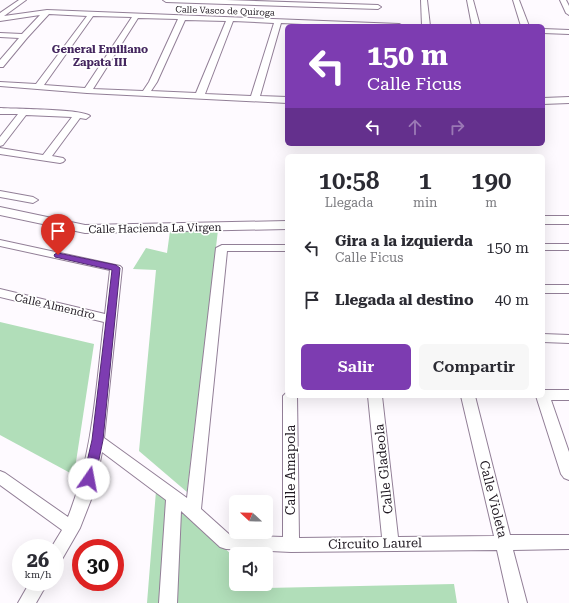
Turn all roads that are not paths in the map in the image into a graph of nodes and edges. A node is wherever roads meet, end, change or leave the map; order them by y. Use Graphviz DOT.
graph roads {
  1 [pos="166,0"];
  2 [pos="424,0"];
  3 [pos="470,0"];
  4 [pos="516,0"];
  5 [pos="563,0"];
  6 [pos="21,2"];
  7 [pos="243,2"];
  8 [pos="282,2"];
  9 [pos="331,3"];
  10 [pos="9,10"];
  11 [pos="28,10"];
  12 [pos="47,12"];
  13 [pos="569,13"];
  14 [pos="91,15"];
  15 [pos="377,15"];
  16 [pos="136,16"];
  17 [pos="1,17"];
  18 [pos="182,19"];
  19 [pos="230,20"];
  20 [pos="278,22"];
  21 [pos="310,24"];
  22 [pos="331,24"];
  23 [pos="395,24"];
  24 [pos="426,24"];
  25 [pos="476,24"];
  26 [pos="524,24"];
  27 [pos="545,31"];
  28 [pos="569,32"];
  29 [pos="0,35"];
  30 [pos="24,36"];
  31 [pos="0,65"];
  32 [pos="0,84"];
  33 [pos="39,86"];
  34 [pos="87,90"];
  35 [pos="146,93"];
  36 [pos="200,95"];
  37 [pos="255,98"];
  38 [pos="285,100"];
  39 [pos="569,100"];
  40 [pos="545,101"];
  41 [pos="0,111"];
  42 [pos="24,112"];
  43 [pos="0,143"];
  44 [pos="0,151"];
  45 [pos="46,157"];
  46 [pos="60,160"];
  47 [pos="0,194"];
  48 [pos="33,200"];
  49 [pos="0,211"];
  50 [pos="545,220"];
  51 [pos="569,220"];
  52 [pos="285,225"];
  53 [pos="0,242"];
  54 [pos="545,247"];
  55 [pos="569,247"];
  56 [pos="285,248"];
  57 [pos="545,289"];
  58 [pos="569,289"];
  59 [pos="0,293"];
  60 [pos="110,319"];
  61 [pos="545,338"];
  62 [pos="569,339"];
  63 [pos="569,395"];
  64 [pos="545,396"];
  65 [pos="290,398"];
  66 [pos="375,398"];
  67 [pos="468,398"];
  68 [pos="544,398"];
  69 [pos="97,440"];
  70 [pos="568,468"];
  71 [pos="1,480"];
  72 [pos="174,497"];
  73 [pos="193,511"];
  74 [pos="72,528"];
  75 [pos="64,541"];
  76 [pos="504,542"];
  77 [pos="569,542"];
  78 [pos="391,543"];
  79 [pos="291,545"];
  80 [pos="34,591"];
  81 [pos="27,603"];
  82 [pos="168,603"];
  83 [pos="518,603"];
  1 -- 7 [label="street"];
  2 -- 24 [label="street"];
  3 -- 25 [label="street"];
  4 -- 26 [label="street"];
  5 -- 13 [label="street"];
  6 -- 10 [label="street"];
  6 -- 11 [label="street"];
  7 -- 8 [label="street"];
  8 -- 9 [label="street"];
  9 -- 15 [label="street"];
  10 -- 11 [label="street"];
  10 -- 17 [label="street"];
  11 -- 12 [label="street"];
  12 -- 14 [label="street, Calle Vasco de Quiroga"];
  12 -- 17 [label="street, Calle Vasco de Quiroga"];
  12 -- 30 [label="street"];
  14 -- 16 [label="street, Calle Vasco de Quiroga"];
  14 -- 33 [label="street"];
  15 -- 22 [label="street, Calle Vasco de Quiroga"];
  15 -- 23 [label="street, Calle Vasco de Quiroga"];
  16 -- 18 [label="street, Calle Vasco de Quiroga"];
  16 -- 34 [label="street"];
  18 -- 19 [label="street, Calle Vasco de Quiroga"];
  18 -- 35 [label="street"];
  19 -- 20 [label="street, Calle Vasco de Quiroga"];
  19 -- 36 [label="street"];
  20 -- 21 [label="street, Calle Vasco de Quiroga"];
  20 -- 37 [label="street"];
  27 -- 28 [label="street"];
  29 -- 30 [label="street"];
  30 -- 31 [label="street"];
  32 -- 33 [label="street"];
  33 -- 34 [label="street"];
  34 -- 35 [label="street"];
  35 -- 36 [label="street"];
  36 -- 37 [label="street"];
  37 -- 38 [label="street"];
  39 -- 40 [label="street"];
  41 -- 42 [label="street"];
  42 -- 43 [label="street"];
  42 -- 45 [label="street"];
  44 -- 45 [label="street"];
  45 -- 46 [label="street"];
  47 -- 48 [label="street"];
  49 -- 52 [label="street, Calle Hacienda La Virgen"];
  50 -- 51 [label="street"];
  53 -- 60 [label="street"];
  54 -- 55 [label="street"];
  56 -- 73 [label="street"];
  57 -- 58 [label="street"];
  59 -- 60 [label="street, Calle Almendro"];
  60 -- 69 [label="street"];
  61 -- 62 [label="street"];
  63 -- 64 [label="street"];
  65 -- 79 [label="street, Calle Amapola"];
  66 -- 78 [label="street, Calle Gladeola"];
  67 -- 76 [label="street, Calle Violeta"];
  68 -- 70 [label="street"];
  69 -- 72 [label="street, Circuito Laurel"];
  69 -- 74 [label="street"];
  71 -- 74 [label="street"];
  72 -- 73 [label="street, Circuito Laurel"];
  72 -- 82 [label="street"];
  73 -- 79 [label="street, Circuito Laurel"];
  74 -- 75 [label="street"];
  76 -- 77 [label="street, Circuito Laurel"];
  76 -- 78 [label="street, Circuito Laurel"];
  76 -- 83 [label="street, Calle Violeta"];
  78 -- 79 [label="street, Circuito Laurel"];
  80 -- 81 [label="street"];
}
